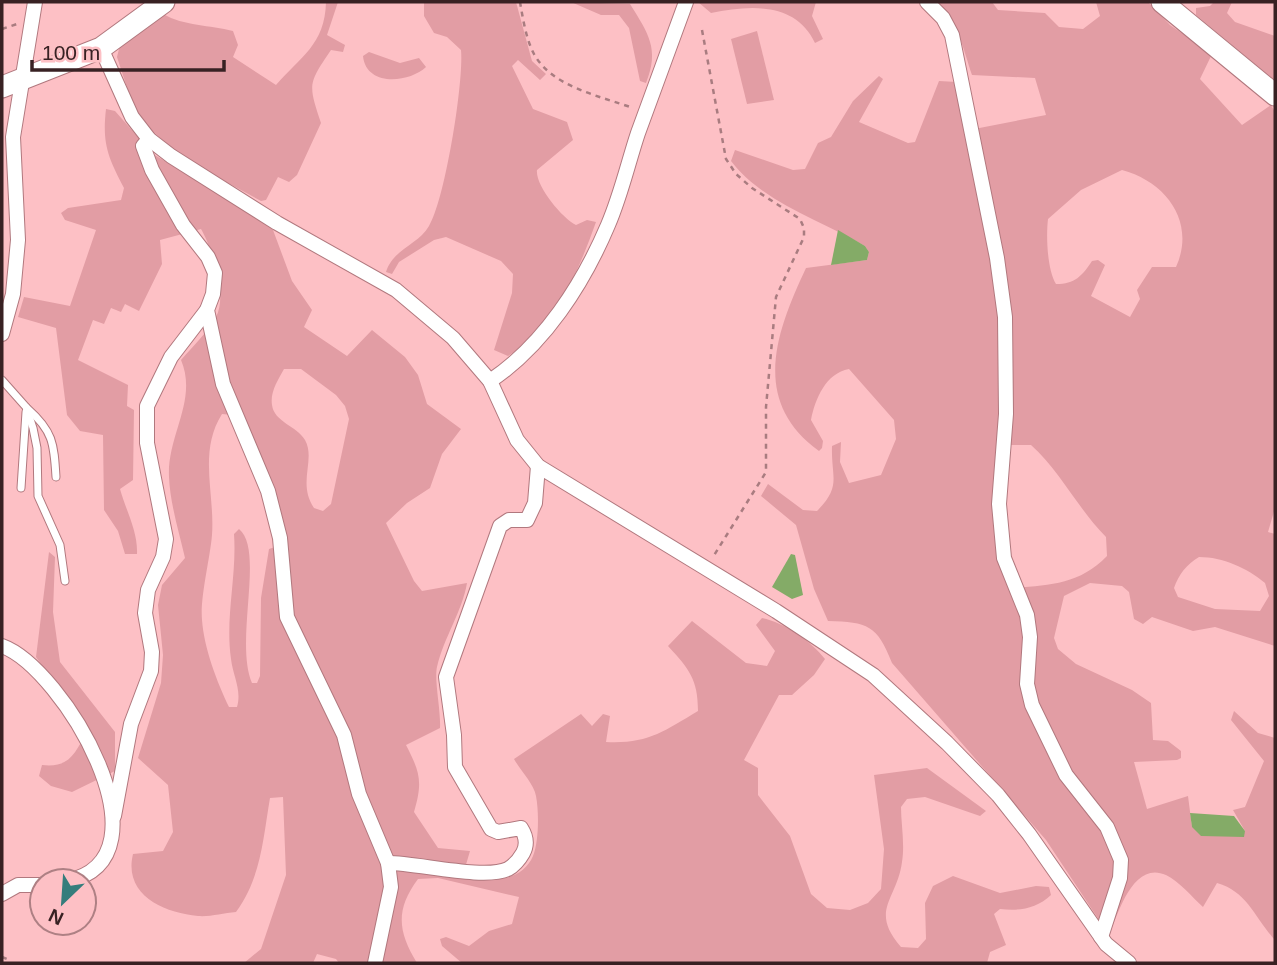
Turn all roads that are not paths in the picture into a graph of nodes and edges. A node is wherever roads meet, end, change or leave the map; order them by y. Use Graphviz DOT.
graph roads {
  1 [pos="35,2"];
  2 [pos="164,2"];
  3 [pos="686,2"];
  4 [pos="927,2"];
  5 [pos="1161,2"];
  6 [pos="101,48"];
  7 [pos="22,79"];
  8 [pos="2,87"];
  9 [pos="1275,95"];
  10 [pos="16,112"];
  11 [pos="2,127"];
  12 [pos="149,139"];
  13 [pos="207,310"];
  14 [pos="2,334"];
  15 [pos="2,380"];
  16 [pos="490,381"];
  17 [pos="26,407"];
  18 [pos="538,466"];
  19 [pos="56,477"];
  20 [pos="22,488"];
  21 [pos="65,581"];
  22 [pos="2,646"];
  23 [pos="114,816"];
  24 [pos="388,863"];
  25 [pos="95,867"];
  26 [pos="28,885"];
  27 [pos="2,894"];
  28 [pos="1101,937"];
  29 [pos="375,963"];
  30 [pos="1129,963"];
  1 -- 7 [label="street"];
  2 -- 6 [label="main road"];
  3 -- 16 [label="street"];
  4 -- 28 [label="street"];
  5 -- 9 [label="main road"];
  6 -- 7 [label="main road"];
  6 -- 12 [label="street"];
  7 -- 8 [label="main road"];
  7 -- 10 [label="street"];
  10 -- 11 [label="street"];
  10 -- 14 [label="street"];
  12 -- 13 [label="street"];
  12 -- 16 [label="street"];
  13 -- 23 [label="street"];
  13 -- 24 [label="street"];
  15 -- 17 [label="lane"];
  16 -- 18 [label="street"];
  17 -- 19 [label="lane"];
  17 -- 20 [label="lane"];
  17 -- 21 [label="lane"];
  18 -- 24 [label="street"];
  18 -- 28 [label="street"];
  22 -- 23 [label="street"];
  23 -- 25 [label="street"];
  24 -- 29 [label="street"];
  26 -- 27 [label="street"];
  28 -- 30 [label="street"];
}
